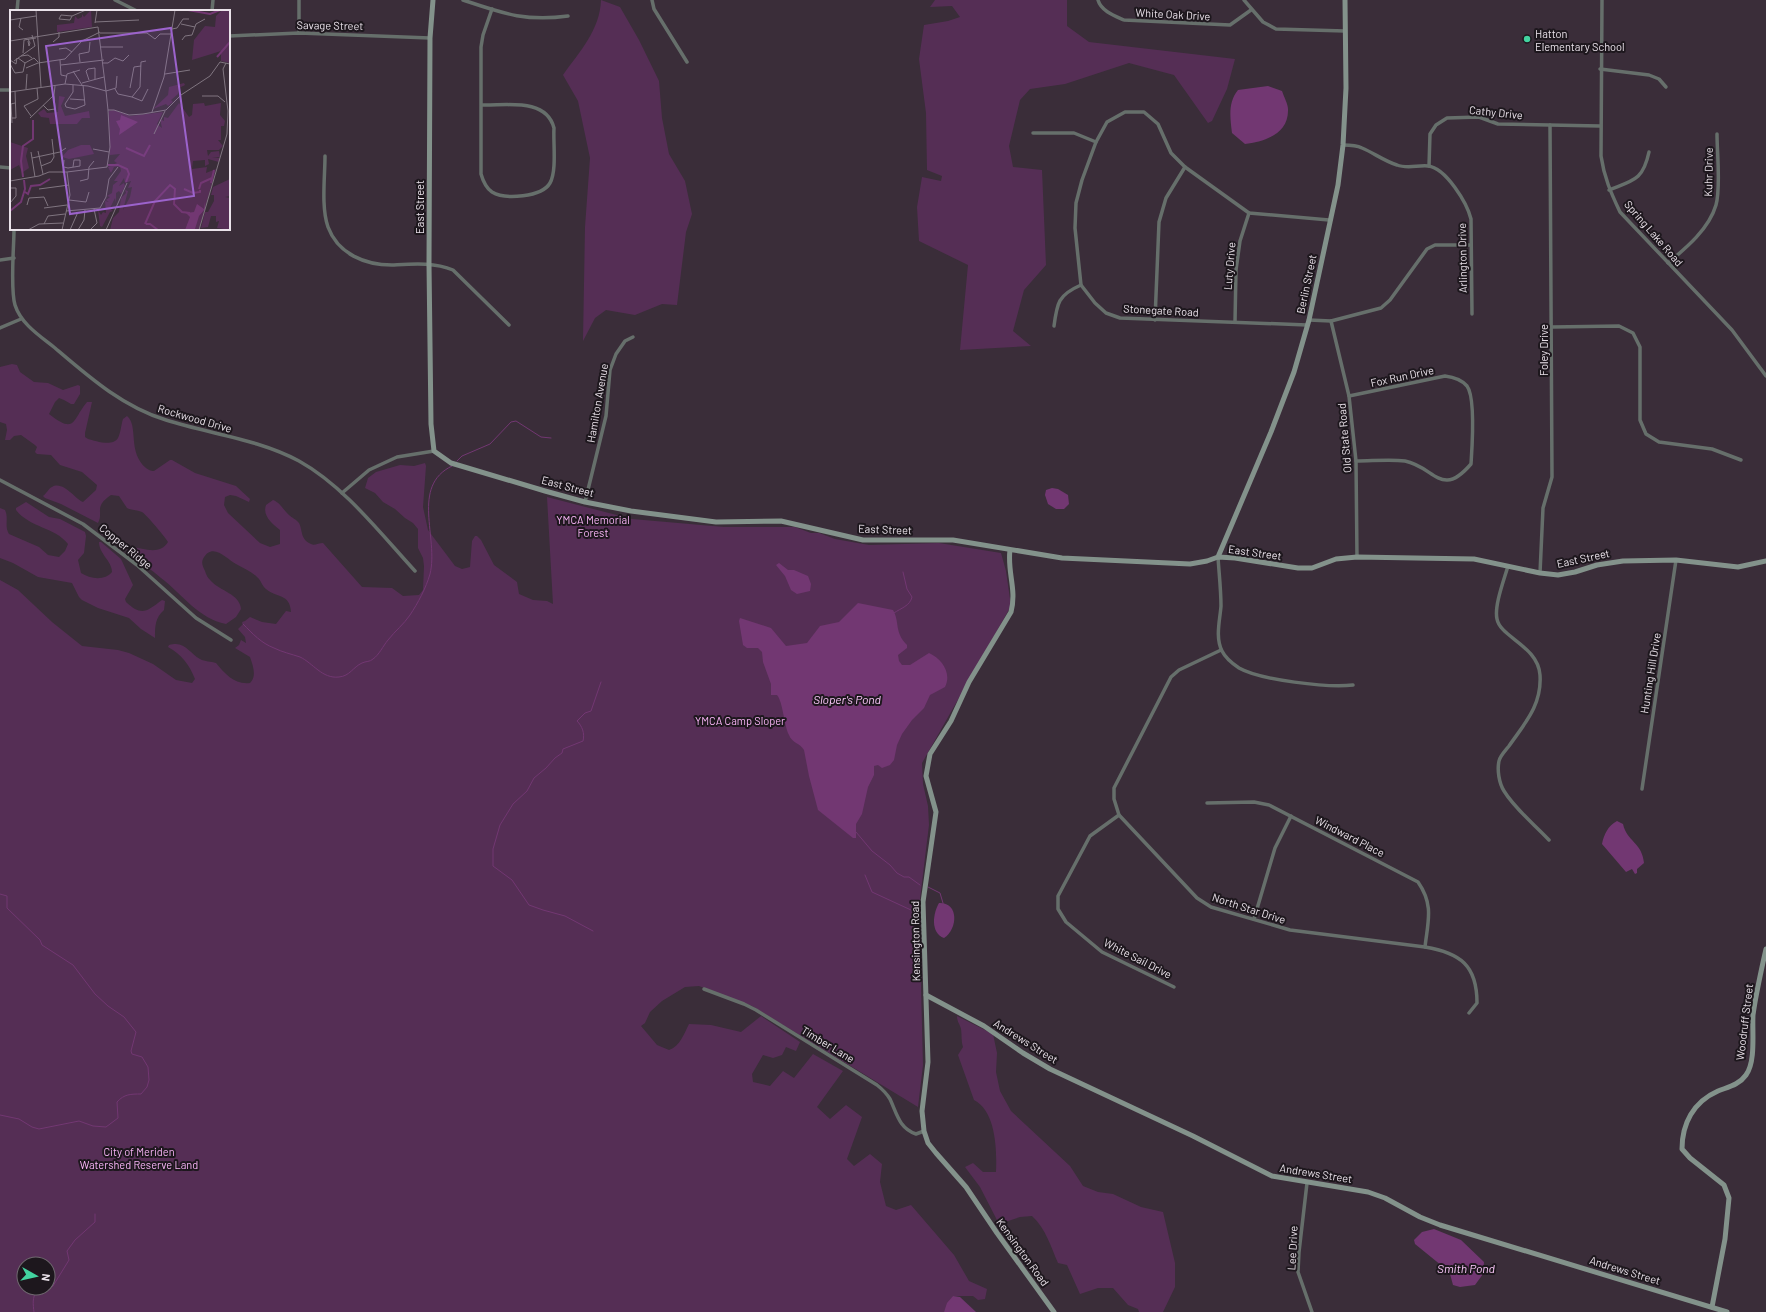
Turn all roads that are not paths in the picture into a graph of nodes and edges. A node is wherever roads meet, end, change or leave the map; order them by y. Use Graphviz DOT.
graph roads {
  1 [pos="18,0"];
  2 [pos="115,0"];
  3 [pos="213,0"];
  4 [pos="300,0"];
  5 [pos="433,0"];
  6 [pos="463,0"];
  7 [pos="652,0"];
  8 [pos="1098,0"];
  9 [pos="1244,0"];
  10 [pos="1345,0"];
  11 [pos="1602,0"];
  12 [pos="492,9"];
  13 [pos="17,10"];
  14 [pos="135,10"];
  15 [pos="212,10"];
  16 [pos="1251,10"];
  17 [pos="568,16"];
  18 [pos="1345,31"];
  19 [pos="299,33"];
  20 [pos="230,36"];
  21 [pos="430,38"];
  22 [pos="687,62"];
  23 [pos="1600,69"];
  24 [pos="1666,87"];
  25 [pos="481,106"];
  26 [pos="1550,126"];
  27 [pos="1600,126"];
  28 [pos="1033,133"];
  29 [pos="1717,134"];
  30 [pos="1096,142"];
  31 [pos="1343,145"];
  32 [pos="1649,152"];
  33 [pos="325,156"];
  34 [pos="1429,166"];
  35 [pos="0,167"];
  36 [pos="1185,167"];
  37 [pos="10,168"];
  38 [pos="1609,190"];
  39 [pos="1249,213"];
  40 [pos="1329,220"];
  41 [pos="14,230"];
  42 [pos="1470,245"];
  43 [pos="14,258"];
  44 [pos="0,260"];
  45 [pos="1668,263"];
  46 [pos="429,264"];
  47 [pos="1081,285"];
  48 [pos="1472,314"];
  49 [pos="21,319"];
  50 [pos="1155,320"];
  51 [pos="1331,321"];
  52 [pos="1235,322"];
  53 [pos="1308,322"];
  54 [pos="509,325"];
  55 [pos="1054,326"];
  56 [pos="1552,326"];
  57 [pos="0,328"];
  58 [pos="633,337"];
  59 [pos="1766,376"];
  60 [pos="1349,396"];
  61 [pos="434,451"];
  62 [pos="1741,460"];
  63 [pos="1356,461"];
  64 [pos="0,480"];
  65 [pos="342,493"];
  66 [pos="585,502"];
  67 [pos="1010,550"];
  68 [pos="1218,557"];
  69 [pos="1357,557"];
  70 [pos="1676,560"];
  71 [pos="1766,561"];
  72 [pos="1508,566"];
  73 [pos="415,571"];
  74 [pos="1540,574"];
  75 [pos="231,640"];
  76 [pos="1221,650"];
  77 [pos="1353,685"];
  78 [pos="1642,789"];
  79 [pos="1207,803"];
  80 [pos="1120,815"];
  81 [pos="1291,816"];
  82 [pos="1549,840"];
  83 [pos="1254,919"];
  84 [pos="1425,947"];
  85 [pos="1766,949"];
  86 [pos="1174,987"];
  87 [pos="704,989"];
  88 [pos="926,995"];
  89 [pos="1469,1013"];
  90 [pos="924,1131"];
  91 [pos="1307,1183"];
  92 [pos="1712,1307"];
  93 [pos="1054,1312"];
  94 [pos="1312,1312"];
  95 [pos="1727,1312"];
  1 -- 13 [label="street"];
  2 -- 14 [label="street"];
  3 -- 15 [label="street"];
  4 -- 19 [label="street"];
  5 -- 21 [label="street, East Street"];
  6 -- 12 [label="street"];
  7 -- 22 [label="street"];
  8 -- 16 [label="street, White Oak Drive"];
  9 -- 16 [label="street"];
  10 -- 18 [label="street, Berlin Street"];
  11 -- 23 [label="street, Spring Lake Road"];
  12 -- 17 [label="street"];
  12 -- 25 [label="street"];
  16 -- 18 [label="street"];
  18 -- 31 [label="street, Berlin Street"];
  19 -- 20 [label="street, Savage Street"];
  19 -- 21 [label="street, Savage Street"];
  21 -- 46 [label="street, East Street"];
  23 -- 24 [label="street"];
  23 -- 27 [label="street, Spring Lake Road"];
  25 -- 25 [label="street"];
  26 -- 27 [label="street, Cathy Drive"];
  26 -- 34 [label="street, Cathy Drive"];
  26 -- 56 [label="street, Foley Drive"];
  27 -- 38 [label="street, Spring Lake Road"];
  28 -- 30 [label="street"];
  29 -- 45 [label="street, Kuhr Drive"];
  30 -- 36 [label="street"];
  30 -- 47 [label="street"];
  31 -- 34 [label="street"];
  31 -- 40 [label="street, Berlin Street"];
  32 -- 38 [label="street"];
  33 -- 46 [label="street"];
  34 -- 42 [label="street, Arlington Drive"];
  35 -- 37 [label="street"];
  36 -- 39 [label="street"];
  36 -- 50 [label="street"];
  38 -- 45 [label="street, Spring Lake Road"];
  39 -- 40 [label="street"];
  39 -- 52 [label="street, Luty Drive"];
  40 -- 53 [label="street, Berlin Street"];
  41 -- 43 [label="street"];
  42 -- 48 [label="street, Arlington Drive"];
  42 -- 51 [label="street, Stonegate Road"];
  43 -- 44 [label="street"];
  43 -- 49 [label="street"];
  45 -- 59 [label="street, Spring Lake Road"];
  46 -- 54 [label="street"];
  46 -- 61 [label="street, East Street"];
  47 -- 50 [label="street, Stonegate Road"];
  47 -- 55 [label="street"];
  49 -- 57 [label="street"];
  49 -- 65 [label="street, Rockwood Drive"];
  50 -- 52 [label="street, Stonegate Road"];
  51 -- 53 [label="street, Stonegate Road"];
  51 -- 60 [label="street, Old State Road"];
  52 -- 53 [label="street, Stonegate Road"];
  53 -- 68 [label="street, Berlin Street"];
  56 -- 62 [label="street"];
  56 -- 74 [label="street, Foley Drive"];
  58 -- 66 [label="street, Hamilton Avenue"];
  60 -- 63 [label="street, Old State Road"];
  60 -- 63 [label="street, Fox Run Drive"];
  61 -- 65 [label="street"];
  61 -- 66 [label="street, East Street"];
  63 -- 69 [label="street, Old State Road"];
  64 -- 75 [label="street, Copper Ridge"];
  65 -- 73 [label="street, Rockwood Drive"];
  66 -- 67 [label="street, East Street"];
  67 -- 68 [label="street, East Street"];
  67 -- 88 [label="street, Kensington Road"];
  68 -- 69 [label="street, East Street"];
  68 -- 76 [label="street"];
  69 -- 72 [label="street, East Street"];
  70 -- 71 [label="street, East Street"];
  70 -- 74 [label="street, East Street"];
  70 -- 78 [label="street, Hunting Hill Drive"];
  72 -- 74 [label="street, East Street"];
  72 -- 82 [label="street"];
  76 -- 77 [label="street"];
  76 -- 80 [label="street, North Star Drive"];
  79 -- 81 [label="street, Windward Place"];
  80 -- 83 [label="street, North Star Drive"];
  80 -- 86 [label="street, White Sail Drive"];
  81 -- 83 [label="street"];
  81 -- 84 [label="street, Windward Place"];
  83 -- 84 [label="street, North Star Drive"];
  84 -- 89 [label="street, North Star Drive"];
  85 -- 92 [label="street, Woodruff Street"];
  87 -- 90 [label="street, Timber Lane"];
  88 -- 90 [label="street, Kensington Road"];
  88 -- 91 [label="street, Andrews Street"];
  90 -- 93 [label="street, Kensington Road"];
  91 -- 92 [label="street, Andrews Street"];
  91 -- 94 [label="street, Lee Drive"];
  92 -- 95 [label="street, Andrews Street"];
}
